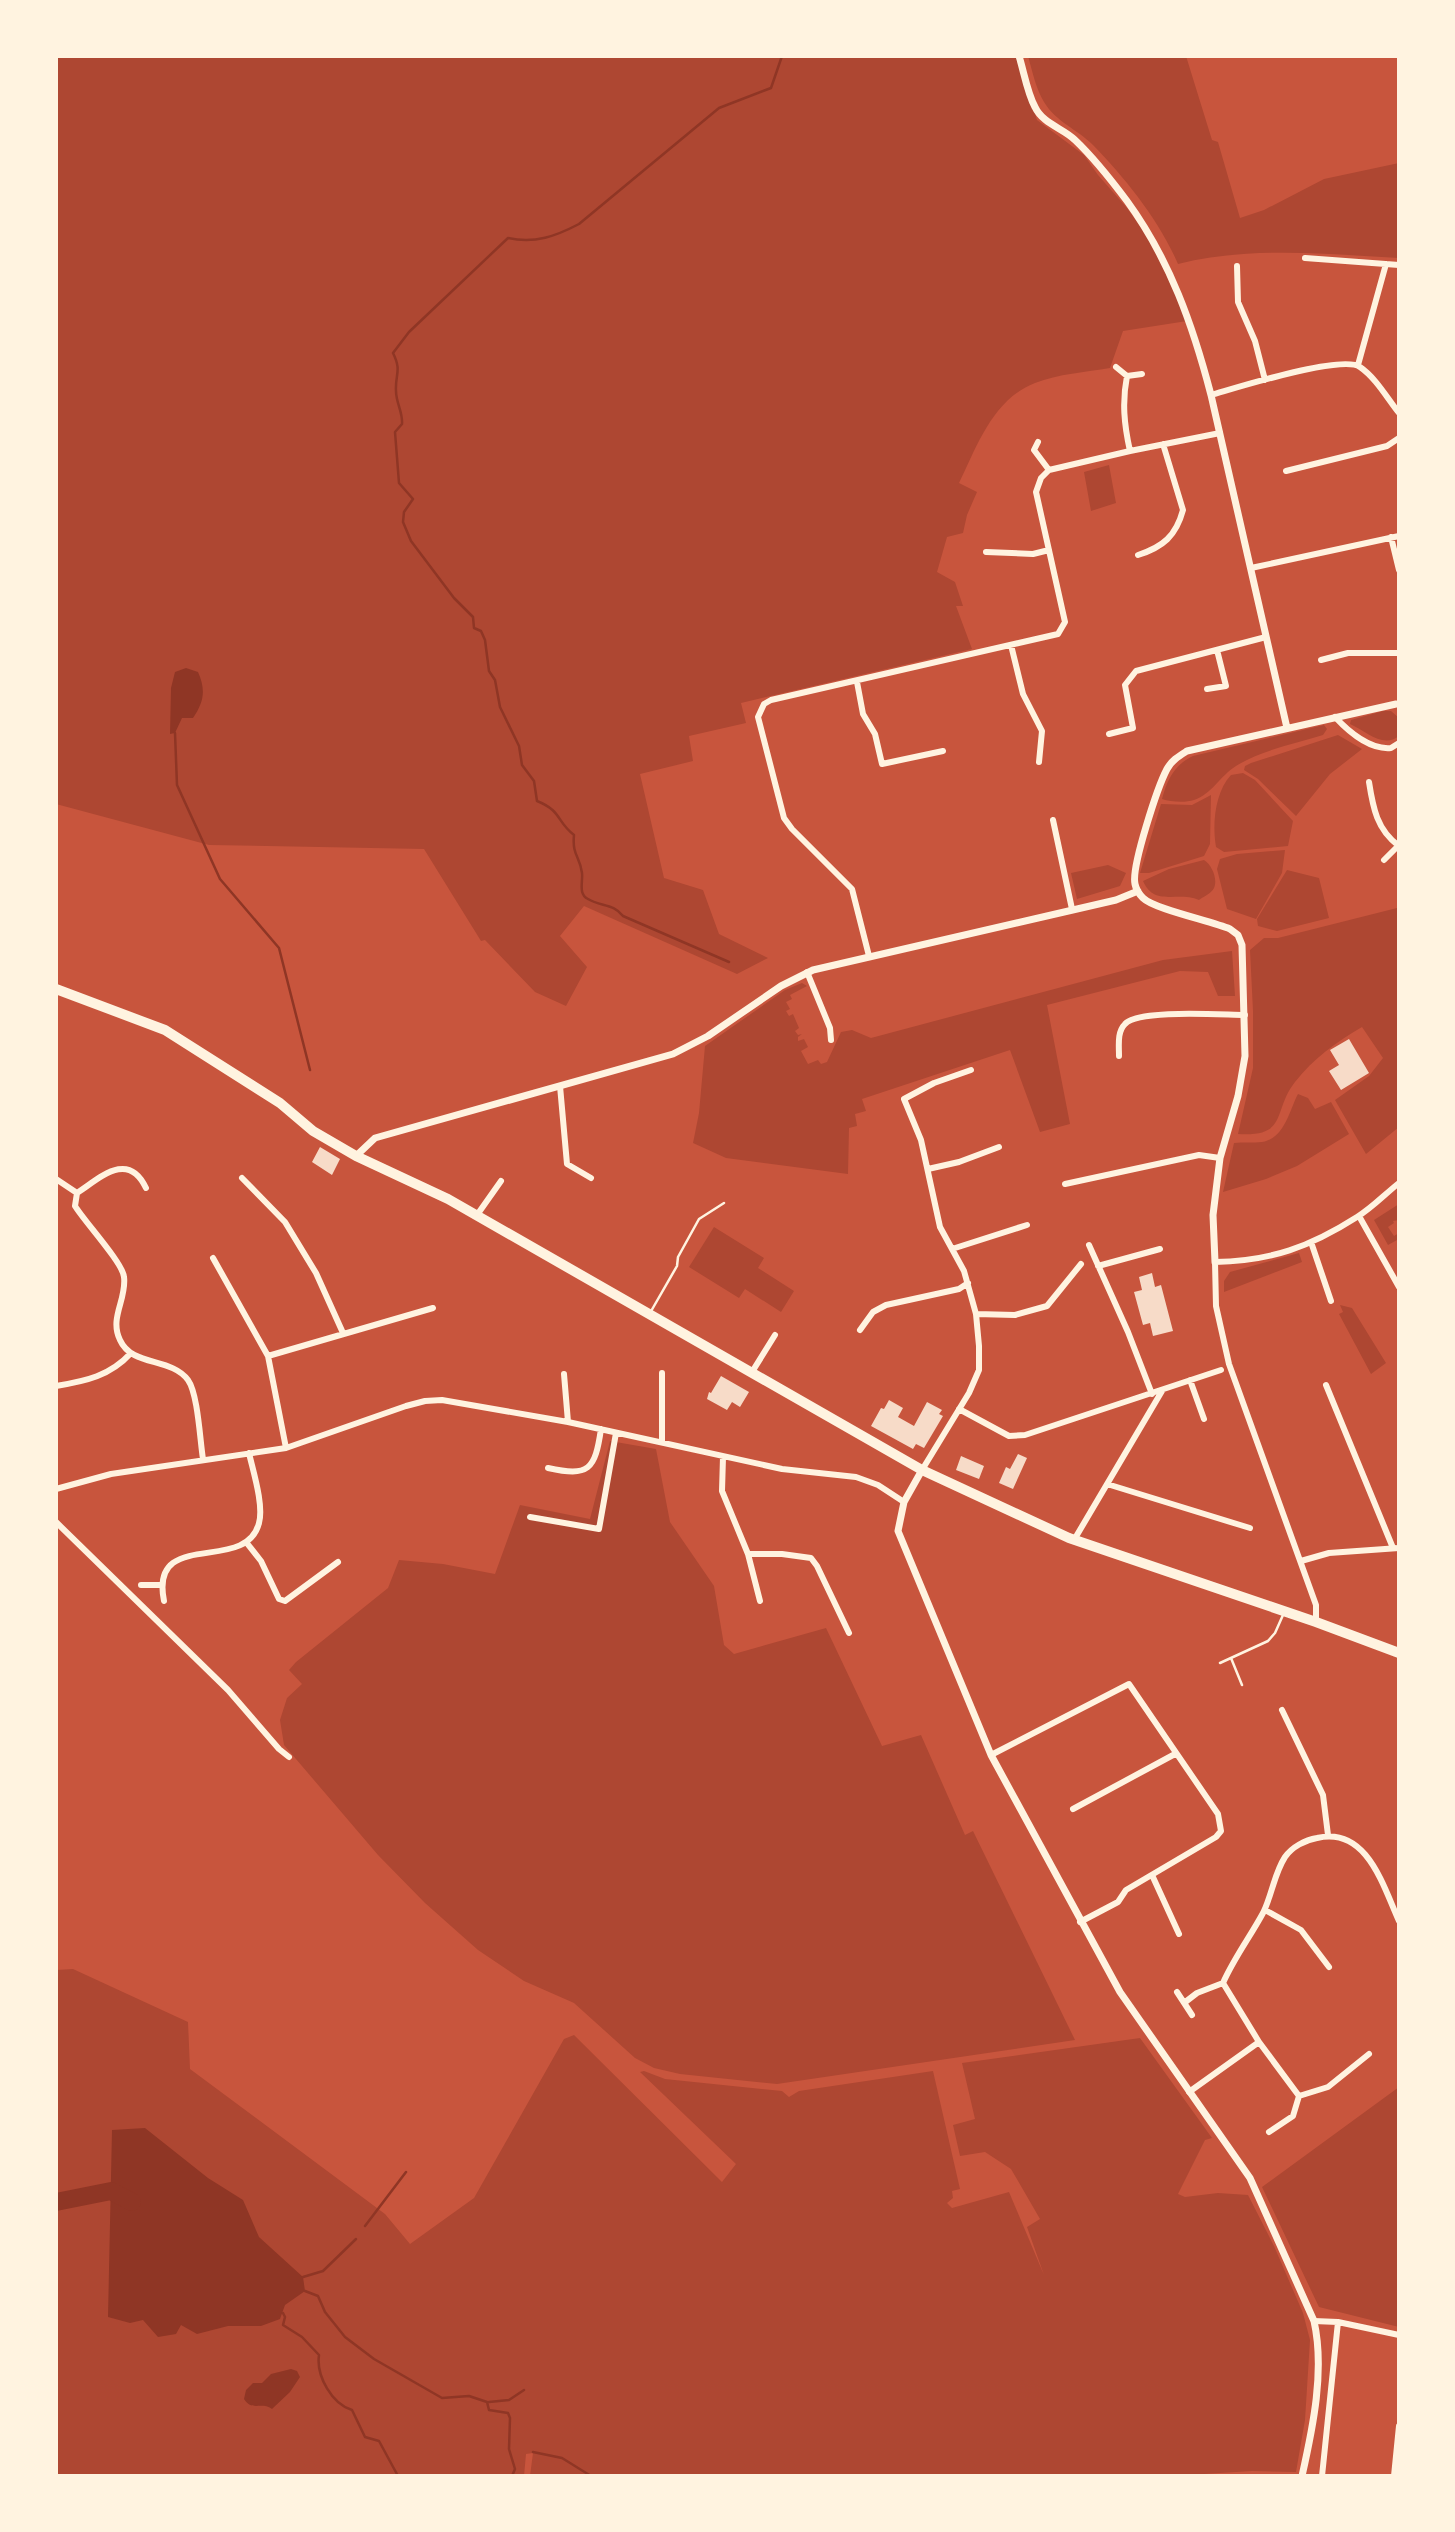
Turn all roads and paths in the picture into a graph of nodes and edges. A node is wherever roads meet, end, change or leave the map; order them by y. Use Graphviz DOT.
graph roads {
  1 [pos="1019,56"];
  2 [pos="1305,258"];
  3 [pos="1386,264"];
  4 [pos="1399,265"];
  5 [pos="1237,266"];
  6 [pos="1358,365"];
  7 [pos="1116,368"];
  8 [pos="1142,374"];
  9 [pos="1127,376"];
  10 [pos="1265,380"];
  11 [pos="1212,395"];
  12 [pos="1399,413"];
  13 [pos="1220,433"];
  14 [pos="1399,438"];
  15 [pos="1038,442"];
  16 [pos="1163,444"];
  17 [pos="1130,451"];
  18 [pos="1049,470"];
  19 [pos="1286,471"];
  20 [pos="1395,536"];
  21 [pos="1048,550"];
  22 [pos="986,552"];
  23 [pos="1138,555"];
  24 [pos="1251,568"];
  25 [pos="1399,570"];
  26 [pos="1266,637"];
  27 [pos="1011,645"];
  28 [pos="1217,650"];
  29 [pos="1399,653"];
  30 [pos="1334,656"];
  31 [pos="1321,660"];
  32 [pos="1337,667"];
  33 [pos="857,682"];
  34 [pos="1207,689"];
  35 [pos="1398,706"];
  36 [pos="1335,717"];
  37 [pos="1287,728"];
  38 [pos="1109,734"];
  39 [pos="1399,743"];
  40 [pos="943,751"];
  41 [pos="1040,762"];
  42 [pos="1368,782"];
  43 [pos="1054,820"];
  44 [pos="1399,846"];
  45 [pos="1384,860"];
  46 [pos="1138,891"];
  47 [pos="1072,909"];
  48 [pos="869,956"];
  49 [pos="807,972"];
  50 [pos="56,989"];
  51 [pos="1245,1015"];
  52 [pos="831,1040"];
  53 [pos="1119,1056"];
  54 [pos="971,1070"];
  55 [pos="560,1086"];
  56 [pos="999,1147"];
  57 [pos="356,1156"];
  58 [pos="1220,1158"];
  59 [pos="928,1169"];
  60 [pos="242,1178"];
  61 [pos="591,1178"];
  62 [pos="56,1179"];
  63 [pos="501,1181"];
  64 [pos="1399,1183"];
  65 [pos="1065,1184"];
  66 [pos="145,1188"];
  67 [pos="76,1193"];
  68 [pos="724,1203"];
  69 [pos="477,1215"];
  70 [pos="1359,1216"];
  71 [pos="1027,1225"];
  72 [pos="1311,1242"];
  73 [pos="1089,1245"];
  74 [pos="952,1249"];
  75 [pos="1160,1249"];
  76 [pos="213,1258"];
  77 [pos="1215,1262"];
  78 [pos="1081,1264"];
  79 [pos="1098,1266"];
  80 [pos="968,1283"];
  81 [pos="1399,1287"];
  82 [pos="1331,1301"];
  83 [pos="433,1308"];
  84 [pos="649,1314"];
  85 [pos="976,1314"];
  86 [pos="860,1330"];
  87 [pos="343,1333"];
  88 [pos="775,1335"];
  89 [pos="131,1353"];
  90 [pos="268,1356"];
  91 [pos="1221,1370"];
  92 [pos="752,1372"];
  93 [pos="662,1373"];
  94 [pos="564,1374"];
  95 [pos="1191,1380"];
  96 [pos="1326,1385"];
  97 [pos="56,1386"];
  98 [pos="1162,1391"];
  99 [pos="1152,1394"];
  100 [pos="959,1409"];
  101 [pos="1204,1419"];
  102 [pos="568,1422"];
  103 [pos="601,1429"];
  104 [pos="616,1433"];
  105 [pos="662,1442"];
  106 [pos="286,1448"];
  107 [pos="249,1452"];
  108 [pos="723,1457"];
  109 [pos="203,1460"];
  110 [pos="548,1468"];
  111 [pos="922,1470"];
  112 [pos="1107,1484"];
  113 [pos="56,1489"];
  114 [pos="904,1502"];
  115 [pos="530,1517"];
  116 [pos="56,1521"];
  117 [pos="1251,1528"];
  118 [pos="1074,1540"];
  119 [pos="246,1542"];
  120 [pos="1396,1548"];
  121 [pos="748,1554"];
  122 [pos="1301,1561"];
  123 [pos="338,1562"];
  124 [pos="141,1585"];
  125 [pos="161,1585"];
  126 [pos="164,1601"];
  127 [pos="760,1601"];
  128 [pos="1284,1612"];
  129 [pos="1317,1622"];
  130 [pos="849,1633"];
  131 [pos="1399,1653"];
  132 [pos="1231,1658"];
  133 [pos="1220,1663"];
  134 [pos="1242,1685"];
  135 [pos="1282,1710"];
  136 [pos="1175,1754"];
  137 [pos="991,1755"];
  138 [pos="289,1757"];
  139 [pos="1073,1810"];
  140 [pos="1328,1835"];
  141 [pos="1152,1875"];
  142 [pos="1265,1910"];
  143 [pos="1399,1921"];
  144 [pos="1080,1922"];
  145 [pos="1179,1934"];
  146 [pos="1329,1967"];
  147 [pos="1223,1983"];
  148 [pos="1177,1992"];
  149 [pos="1184,2003"];
  150 [pos="1192,2015"];
  151 [pos="1259,2042"];
  152 [pos="1369,2054"];
  153 [pos="1189,2092"];
  154 [pos="1298,2096"];
  155 [pos="1269,2132"];
  156 [pos="1314,2321"];
  157 [pos="1338,2322"];
  158 [pos="1399,2335"];
  159 [pos="1399,2426"];
  160 [pos="1302,2476"];
  161 [pos="1322,2476"];
  162 [pos="1394,2476"];
  1 -- 11 [label="street"];
  2 -- 3 [label="street"];
  3 -- 4 [label="street"];
  3 -- 6 [label="street"];
  5 -- 10 [label="street"];
  6 -- 10 [label="street"];
  6 -- 12 [label="street"];
  7 -- 9 [label="street"];
  8 -- 9 [label="street"];
  9 -- 17 [label="street"];
  10 -- 11 [label="street"];
  11 -- 13 [label="street"];
  13 -- 16 [label="street"];
  13 -- 24 [label="street"];
  14 -- 19 [label="street"];
  15 -- 18 [label="street"];
  16 -- 17 [label="street"];
  16 -- 23 [label="street"];
  17 -- 18 [label="street"];
  18 -- 21 [label="street"];
  20 -- 24 [label="street"];
  20 -- 25 [label="street"];
  21 -- 22 [label="street"];
  21 -- 27 [label="street"];
  24 -- 26 [label="street"];
  26 -- 28 [label="street"];
  26 -- 37 [label="street"];
  27 -- 33 [label="street"];
  27 -- 41 [label="street"];
  28 -- 34 [label="street"];
  28 -- 38 [label="street"];
  29 -- 30 [label="street"];
  30 -- 31 [label="street"];
  30 -- 32 [label="street"];
  33 -- 40 [label="street"];
  33 -- 48 [label="street"];
  35 -- 36 [label="street"];
  36 -- 37 [label="street"];
  36 -- 39 [label="street"];
  37 -- 46 [label="street"];
  42 -- 44 [label="street"];
  43 -- 47 [label="street"];
  44 -- 45 [label="street"];
  46 -- 47 [label="street"];
  46 -- 51 [label="street"];
  47 -- 48 [label="street"];
  48 -- 49 [label="street"];
  49 -- 52 [label="street"];
  49 -- 55 [label="street"];
  50 -- 57 [label="main road"];
  51 -- 53 [label="street"];
  51 -- 58 [label="street"];
  54 -- 59 [label="street"];
  55 -- 57 [label="street"];
  55 -- 61 [label="street"];
  56 -- 59 [label="street"];
  57 -- 69 [label="main road"];
  58 -- 65 [label="street"];
  58 -- 77 [label="street"];
  59 -- 74 [label="street"];
  60 -- 87 [label="street"];
  62 -- 67 [label="street"];
  63 -- 69 [label="street"];
  64 -- 70 [label="street"];
  66 -- 67 [label="street"];
  67 -- 89 [label="street"];
  68 -- 84 [label="lane"];
  69 -- 84 [label="main road"];
  70 -- 72 [label="street"];
  70 -- 81 [label="street"];
  71 -- 74 [label="street"];
  72 -- 77 [label="street"];
  72 -- 82 [label="street"];
  73 -- 79 [label="street"];
  74 -- 80 [label="street"];
  75 -- 79 [label="street"];
  76 -- 90 [label="street"];
  77 -- 122 [label="street"];
  78 -- 85 [label="street"];
  79 -- 99 [label="street"];
  80 -- 85 [label="street"];
  80 -- 86 [label="street"];
  83 -- 87 [label="street"];
  84 -- 92 [label="main road"];
  85 -- 100 [label="street"];
  87 -- 90 [label="street"];
  88 -- 92 [label="street"];
  89 -- 97 [label="street"];
  89 -- 109 [label="street"];
  90 -- 106 [label="street"];
  91 -- 95 [label="street"];
  92 -- 111 [label="main road"];
  93 -- 105 [label="street"];
  94 -- 102 [label="street"];
  95 -- 98 [label="street"];
  95 -- 101 [label="street"];
  96 -- 120 [label="street"];
  98 -- 99 [label="street"];
  98 -- 112 [label="street"];
  99 -- 100 [label="street"];
  100 -- 111 [label="street"];
  102 -- 103 [label="street"];
  102 -- 106 [label="street"];
  103 -- 104 [label="street"];
  103 -- 110 [label="street"];
  104 -- 105 [label="street"];
  104 -- 115 [label="street"];
  105 -- 108 [label="street"];
  106 -- 107 [label="street"];
  107 -- 109 [label="street"];
  107 -- 119 [label="street"];
  108 -- 114 [label="street"];
  108 -- 121 [label="street"];
  109 -- 113 [label="street"];
  111 -- 114 [label="street"];
  111 -- 118 [label="main road"];
  112 -- 117 [label="street"];
  112 -- 118 [label="street"];
  114 -- 137 [label="street"];
  116 -- 138 [label="street"];
  118 -- 128 [label="main road"];
  119 -- 123 [label="street"];
  119 -- 125 [label="street"];
  120 -- 122 [label="street"];
  121 -- 127 [label="street"];
  121 -- 130 [label="street"];
  122 -- 129 [label="street"];
  124 -- 125 [label="street"];
  125 -- 126 [label="street"];
  128 -- 129 [label="main road"];
  128 -- 132 [label="lane"];
  129 -- 131 [label="main road"];
  132 -- 133 [label="lane"];
  132 -- 134 [label="lane"];
  135 -- 140 [label="street"];
  136 -- 137 [label="street"];
  136 -- 139 [label="street"];
  136 -- 141 [label="street"];
  137 -- 144 [label="street"];
  140 -- 142 [label="street"];
  140 -- 143 [label="street"];
  141 -- 144 [label="street"];
  141 -- 145 [label="street"];
  142 -- 146 [label="street"];
  142 -- 147 [label="street"];
  144 -- 153 [label="street"];
  147 -- 149 [label="street"];
  147 -- 151 [label="street"];
  148 -- 149 [label="street"];
  149 -- 150 [label="street"];
  151 -- 153 [label="street"];
  151 -- 154 [label="street"];
  152 -- 154 [label="street"];
  153 -- 156 [label="street"];
  154 -- 155 [label="street"];
  156 -- 157 [label="street"];
  156 -- 160 [label="street"];
  157 -- 158 [label="street"];
  157 -- 161 [label="street"];
  159 -- 162 [label="street"];
}
